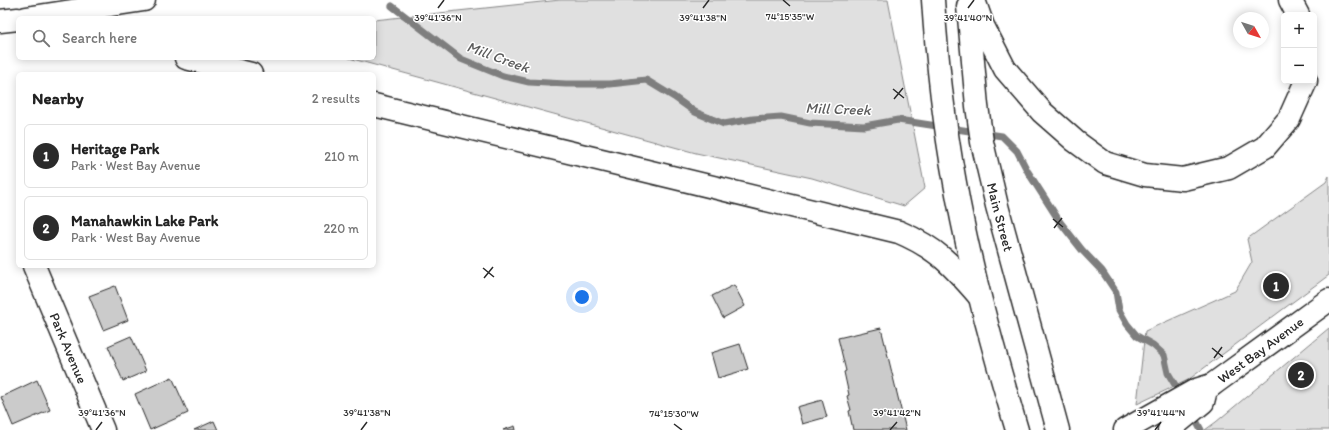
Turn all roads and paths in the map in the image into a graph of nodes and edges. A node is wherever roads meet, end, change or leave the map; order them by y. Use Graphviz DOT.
graph roads {
  1 [pos="144,0"];
  2 [pos="933,0"];
  3 [pos="967,0"];
  4 [pos="974,0"];
  5 [pos="1290,0"];
  6 [pos="1296,12"];
  7 [pos="36,16"];
  8 [pos="194,60"];
  9 [pos="243,72"];
  10 [pos="1305,84"];
  11 [pos="376,105"];
  12 [pos="35,268"];
  13 [pos="979,296"];
  14 [pos="1329,300"];
  15 [pos="1171,420"];
  16 [pos="103,430"];
  17 [pos="1017,430"];
  18 [pos="1058,430"];
  19 [pos="1125,430"];
  1 -- 7 [label="main road"];
  2 -- 13 [label="main road"];
  3 -- 18 [label="main road, Main Street"];
  4 -- 10 [label="main road"];
  5 -- 6 [label="main road"];
  8 -- 9 [label="main road"];
  11 -- 13 [label="main road"];
  12 -- 16 [label="main road, Park Avenue"];
  13 -- 17 [label="main road"];
  14 -- 15 [label="main road, West Bay Avenue"];
  15 -- 19 [label="main road, West Bay Avenue"];
}
